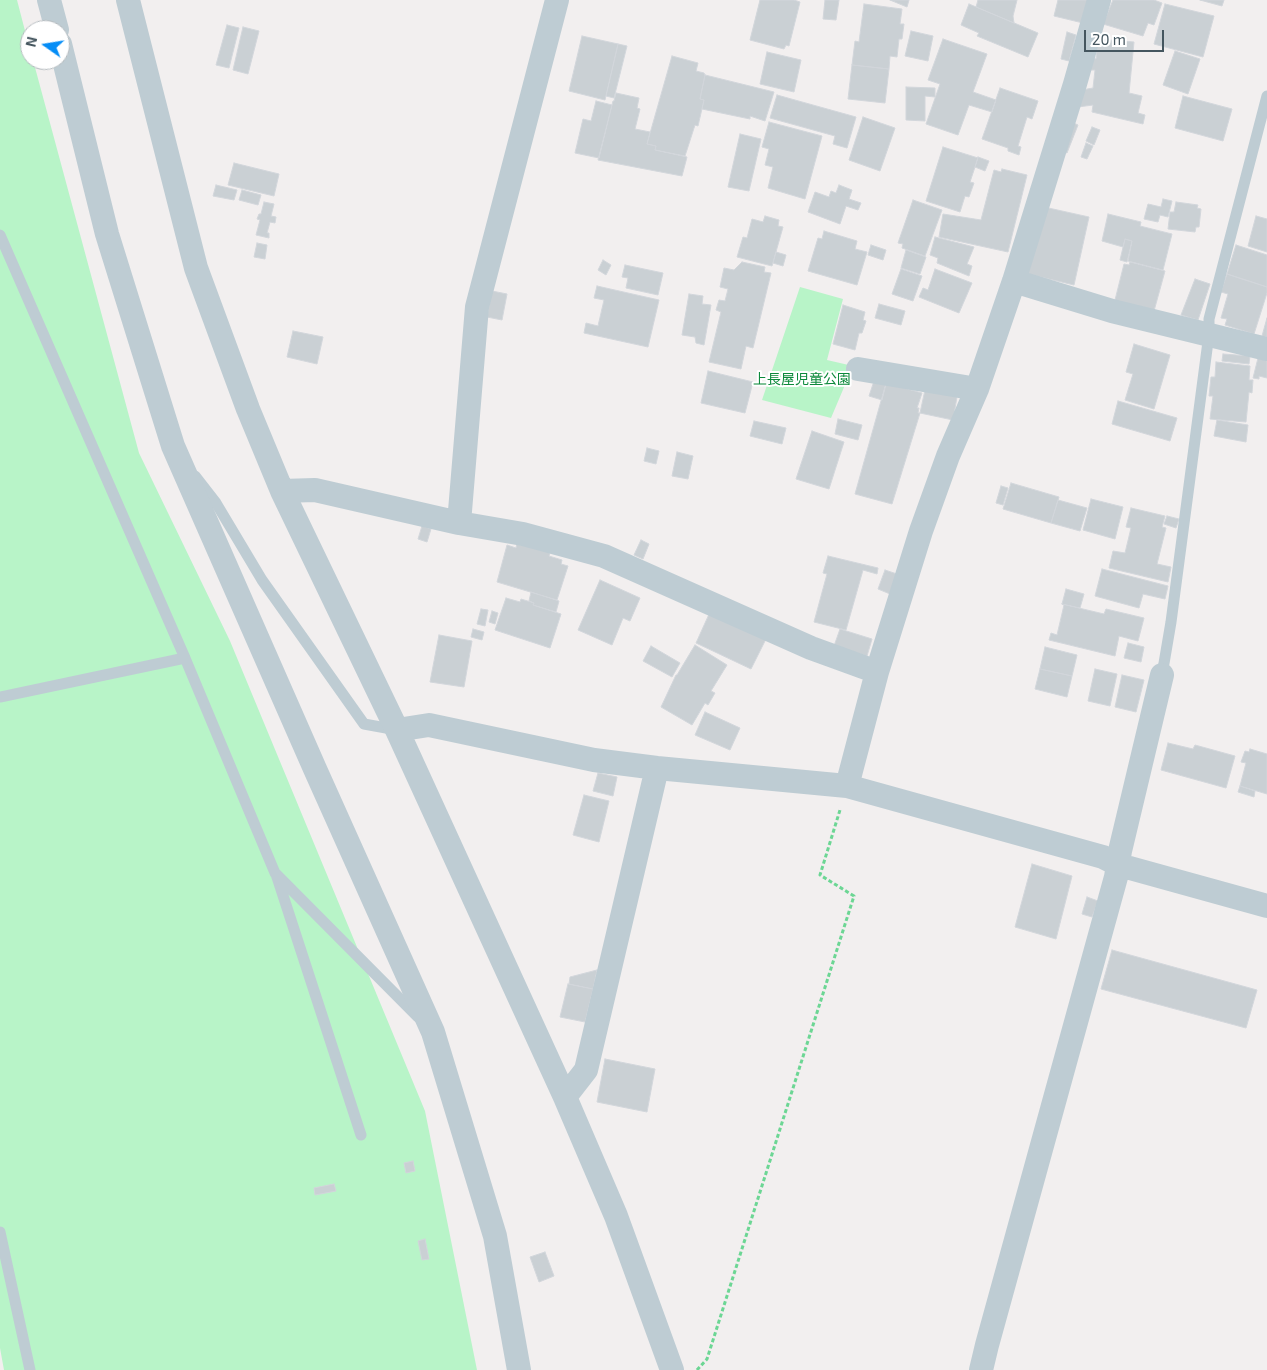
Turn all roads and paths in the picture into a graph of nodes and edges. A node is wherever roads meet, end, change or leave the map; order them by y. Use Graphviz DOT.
graph roads {
  1 [pos="49,0"];
  2 [pos="128,0"];
  3 [pos="557,0"];
  4 [pos="1099,0"];
  5 [pos="54,20"];
  6 [pos="66,70"];
  7 [pos="1267,96"];
  8 [pos="0,235"];
  9 [pos="1014,281"];
  10 [pos="1209,334"];
  11 [pos="1267,348"];
  12 [pos="858,369"];
  13 [pos="977,389"];
  14 [pos="173,446"];
  15 [pos="282,491"];
  16 [pos="459,523"];
  17 [pos="185,658"];
  18 [pos="876,672"];
  19 [pos="1162,675"];
  20 [pos="0,697"];
  21 [pos="397,730"];
  22 [pos="656,768"];
  23 [pos="847,786"];
  24 [pos="1119,865"];
  25 [pos="275,873"];
  26 [pos="1267,906"];
  27 [pos="433,1032"];
  28 [pos="565,1097"];
  29 [pos="361,1135"];
  30 [pos="0,1232"];
  31 [pos="30,1370"];
  32 [pos="519,1370"];
  33 [pos="672,1370"];
  34 [pos="696,1370"];
  35 [pos="981,1370"];
  1 -- 5 [label="street"];
  2 -- 15 [label="street"];
  3 -- 16 [label="street"];
  4 -- 9 [label="street"];
  6 -- 14 [label="street"];
  7 -- 10 [label="lane"];
  8 -- 17 [label="lane"];
  9 -- 10 [label="street"];
  9 -- 13 [label="street"];
  10 -- 11 [label="street"];
  10 -- 19 [label="lane"];
  12 -- 13 [label="street"];
  13 -- 18 [label="street"];
  14 -- 21 [label="lane"];
  14 -- 27 [label="street"];
  15 -- 16 [label="street"];
  15 -- 21 [label="street"];
  16 -- 18 [label="street"];
  17 -- 20 [label="lane"];
  17 -- 25 [label="lane"];
  18 -- 23 [label="street"];
  19 -- 24 [label="street"];
  21 -- 22 [label="street"];
  21 -- 28 [label="street"];
  22 -- 23 [label="street"];
  22 -- 28 [label="street"];
  23 -- 24 [label="street"];
  23 -- 34 [label="path"];
  24 -- 26 [label="street"];
  24 -- 35 [label="street"];
  25 -- 27 [label="lane"];
  25 -- 29 [label="lane"];
  27 -- 32 [label="street"];
  28 -- 33 [label="street"];
  30 -- 31 [label="lane"];
}
